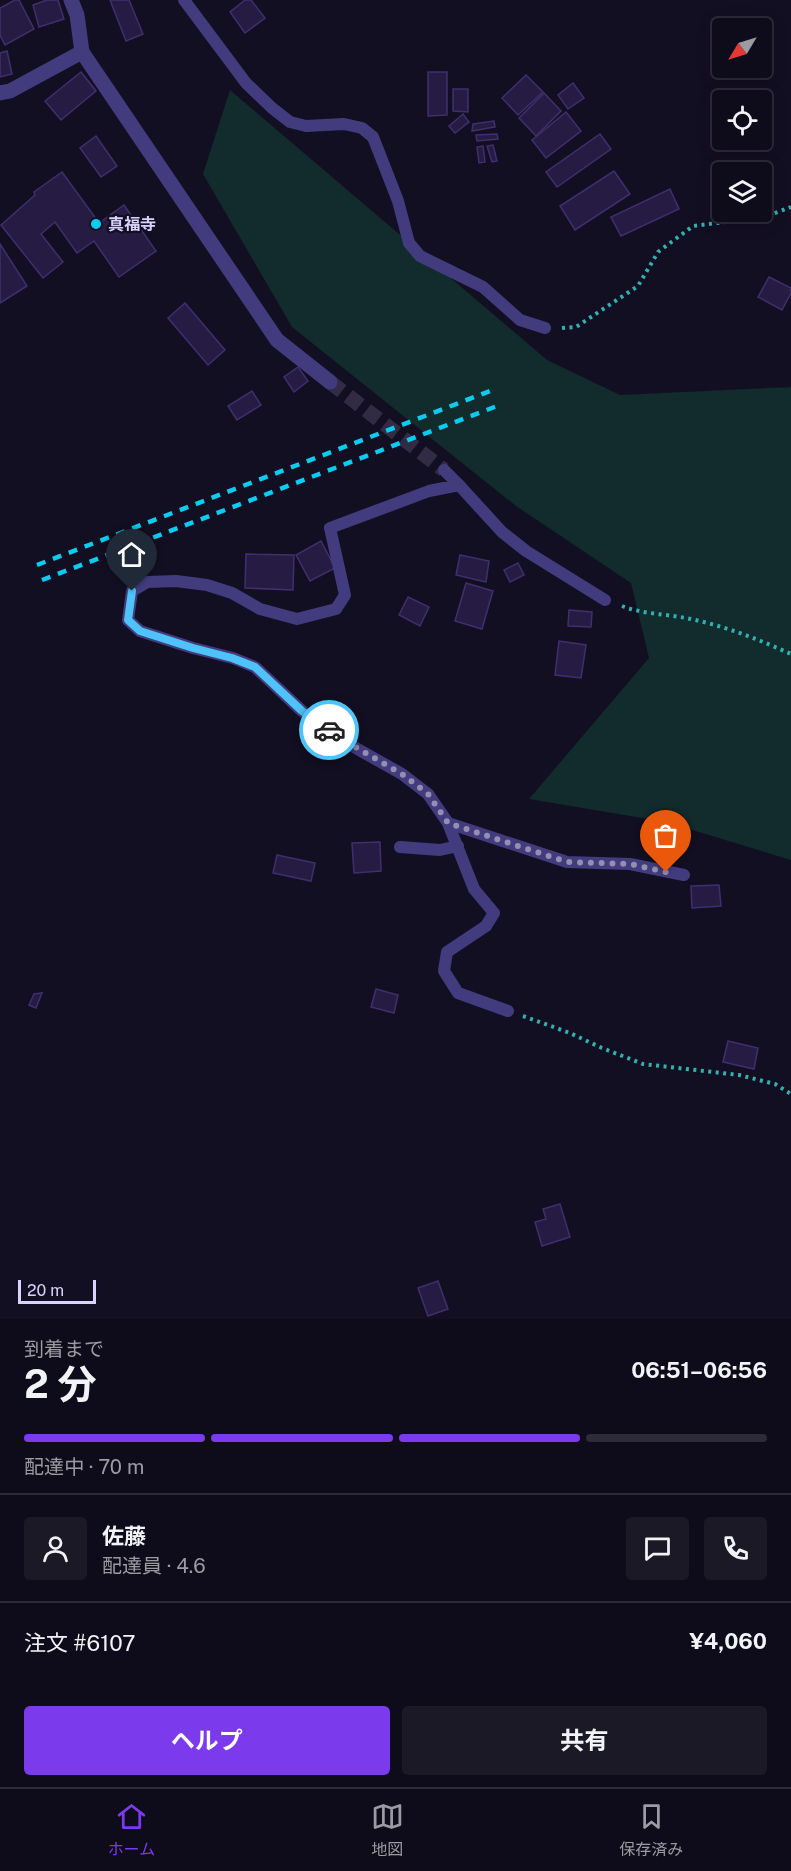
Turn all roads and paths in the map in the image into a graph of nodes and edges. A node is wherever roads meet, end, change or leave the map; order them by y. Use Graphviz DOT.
graph roads {
  1 [pos="71,0"];
  2 [pos="184,0"];
  3 [pos="81,52"];
  4 [pos="0,93"];
  5 [pos="791,207"];
  6 [pos="545,328"];
  7 [pos="330,382"];
  8 [pos="444,471"];
  9 [pos="459,485"];
  10 [pos="605,600"];
  11 [pos="791,654"];
  12 [pos="448,823"];
  13 [pos="458,846"];
  14 [pos="400,847"];
  15 [pos="684,875"];
  16 [pos="508,1011"];
  17 [pos="791,1094"];
  1 -- 3 [label="street"];
  2 -- 6 [label="lane"];
  3 -- 4 [label="street"];
  3 -- 7 [label="street"];
  5 -- 6 [label="path"];
  8 -- 9 [label="lane"];
  9 -- 10 [label="lane"];
  9 -- 12 [label="lane"];
  10 -- 11 [label="path"];
  12 -- 13 [label="lane"];
  12 -- 15 [label="lane"];
  13 -- 14 [label="lane"];
  13 -- 16 [label="lane"];
  16 -- 17 [label="path"];
}
